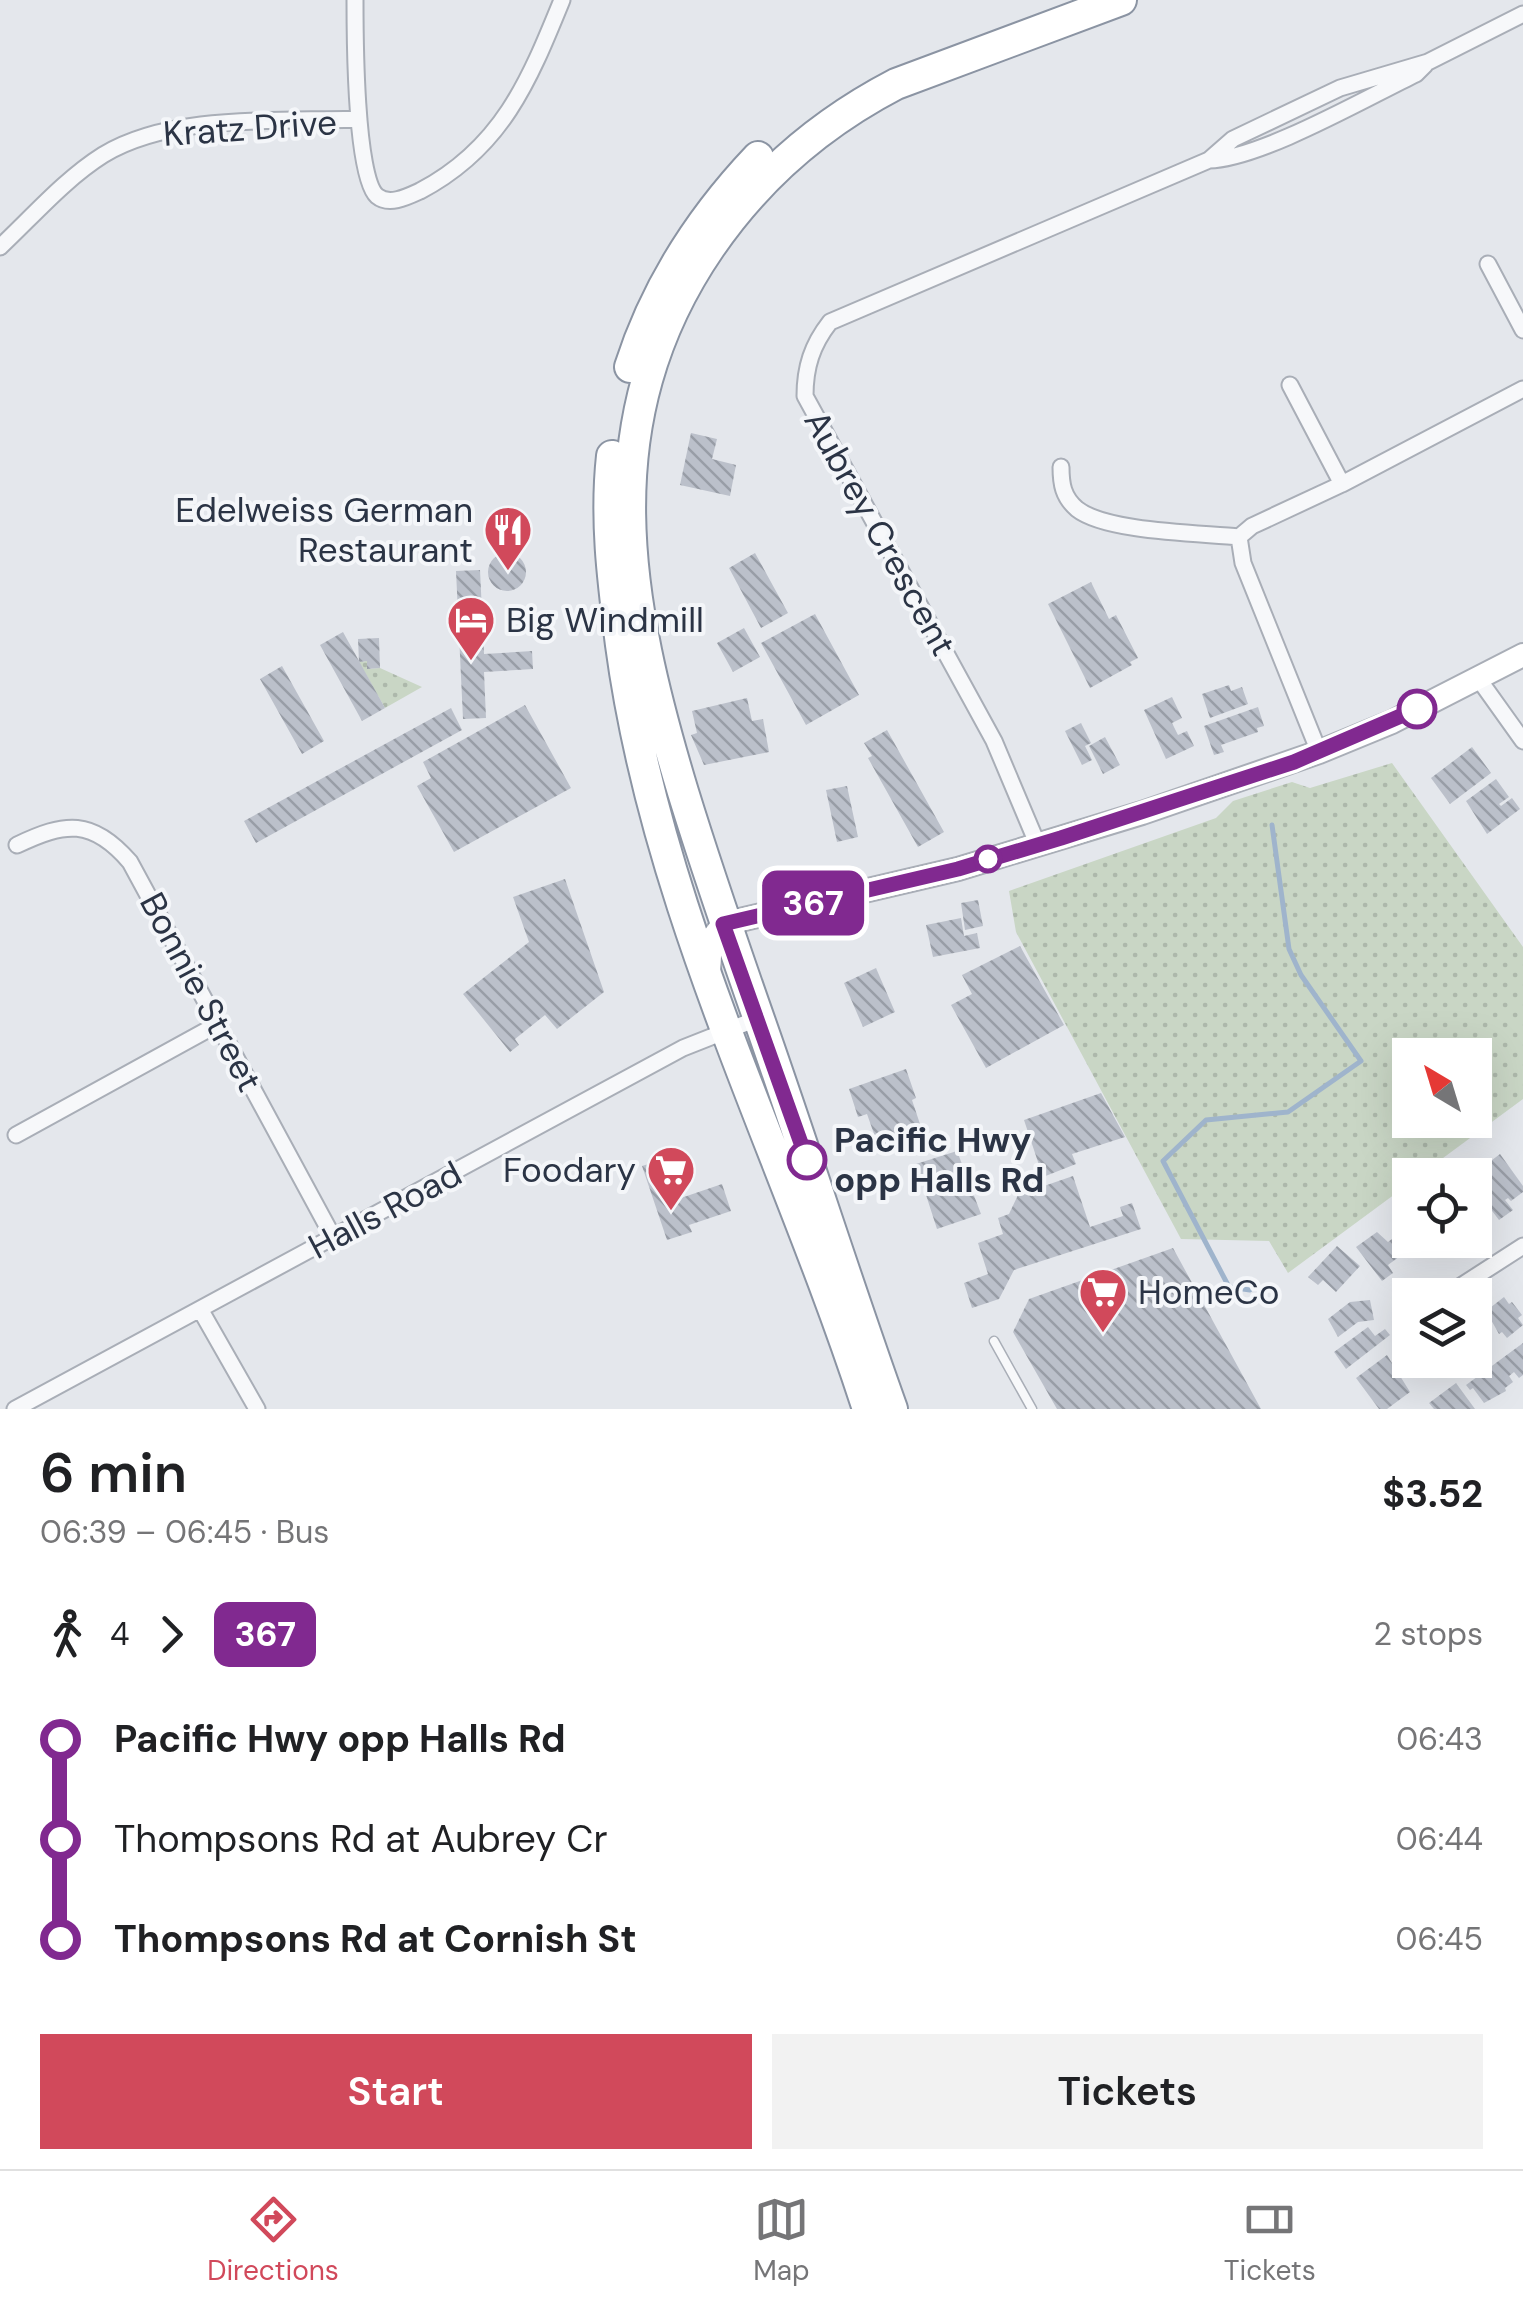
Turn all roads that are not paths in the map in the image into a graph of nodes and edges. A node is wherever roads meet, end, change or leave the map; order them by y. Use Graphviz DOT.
graph roads {
  1 [pos="355,0"];
  2 [pos="562,0"];
  3 [pos="1060,0"];
  4 [pos="1121,0"];
  5 [pos="1523,14"];
  6 [pos="358,119"];
  7 [pos="0,247"];
  8 [pos="1488,264"];
  9 [pos="1523,330"];
  10 [pos="1290,385"];
  11 [pos="1523,389"];
  12 [pos="1061,466"];
  13 [pos="1342,484"];
  14 [pos="1239,536"];
  15 [pos="1523,654"];
  16 [pos="1478,678"];
  17 [pos="1523,741"];
  18 [pos="1319,752"];
  19 [pos="650,801"];
  20 [pos="1037,843"];
  21 [pos="16,845"];
  22 [pos="723,924"];
  23 [pos="709,991"];
  24 [pos="758,1018"];
  25 [pos="218,1024"];
  26 [pos="725,1031"];
  27 [pos="16,1135"];
  28 [pos="333,1237"];
  29 [pos="1523,1246"];
  30 [pos="1473,1278"];
  31 [pos="200,1310"];
  32 [pos="994,1340"];
  33 [pos="16,1409"];
  34 [pos="257,1409"];
  35 [pos="868,1409"];
  36 [pos="892,1409"];
  37 [pos="1032,1409"];
  1 -- 6 [label="street"];
  2 -- 6 [label="street"];
  3 -- 19 [label="highway"];
  4 -- 22 [label="highway"];
  5 -- 20 [label="street, Aubrey Crescent"];
  6 -- 7 [label="street, Kratz Drive"];
  8 -- 9 [label="street"];
  10 -- 13 [label="street"];
  11 -- 13 [label="street"];
  12 -- 14 [label="street"];
  13 -- 14 [label="street"];
  14 -- 18 [label="street"];
  15 -- 16 [label="street"];
  16 -- 17 [label="street"];
  16 -- 18 [label="street"];
  18 -- 20 [label="street"];
  19 -- 22 [label="street"];
  19 -- 23 [label="highway"];
  20 -- 22 [label="street"];
  21 -- 25 [label="street, Bonnie Street"];
  22 -- 23 [label="street"];
  22 -- 24 [label="highway"];
  23 -- 26 [label="highway"];
  24 -- 26 [label="street, Halls Road"];
  24 -- 36 [label="highway"];
  25 -- 27 [label="street"];
  25 -- 28 [label="street, Bonnie Street"];
  26 -- 28 [label="street, Halls Road"];
  26 -- 35 [label="highway"];
  28 -- 31 [label="street, Halls Road"];
  29 -- 30 [label="street"];
  31 -- 33 [label="street, Halls Road"];
  31 -- 34 [label="street"];
  32 -- 37 [label="lane"];
}
